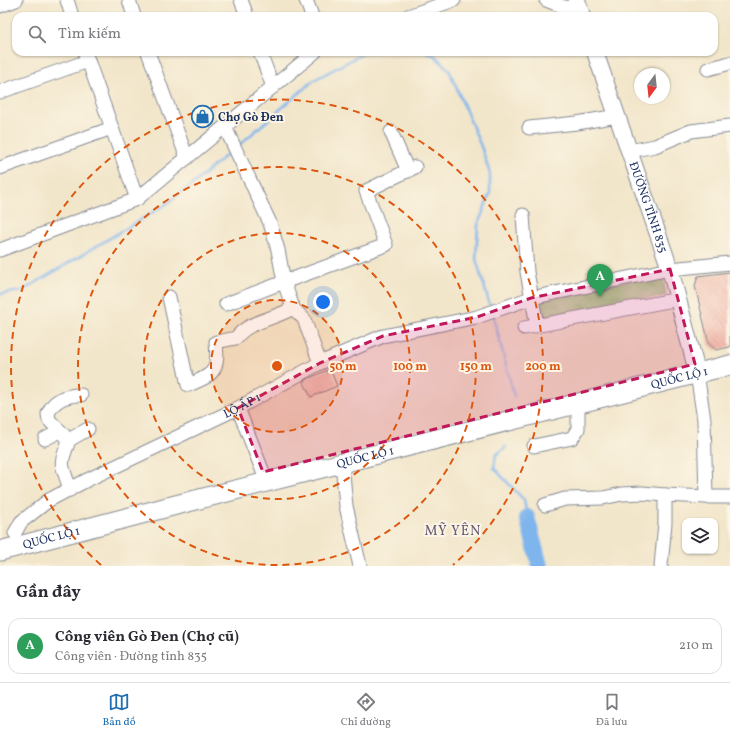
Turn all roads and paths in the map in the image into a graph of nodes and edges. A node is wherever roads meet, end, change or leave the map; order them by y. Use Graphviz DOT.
graph roads {
  1 [pos="16,0"];
  2 [pos="67,0"];
  3 [pos="129,0"];
  4 [pos="241,0"];
  5 [pos="306,0"];
  6 [pos="454,0"];
  7 [pos="546,0"];
  8 [pos="0,6"];
  9 [pos="580,8"];
  10 [pos="71,12"];
  11 [pos="133,12"];
  12 [pos="246,12"];
  13 [pos="310,12"];
  14 [pos="420,12"];
  15 [pos="87,56"];
  16 [pos="149,56"];
  17 [pos="261,56"];
  18 [pos="310,56"];
  19 [pos="595,56"];
  20 [pos="730,63"];
  21 [pos="708,68"];
  22 [pos="273,87"];
  23 [pos="0,92"];
  24 [pos="616,116"];
  25 [pos="730,126"];
  26 [pos="112,128"];
  27 [pos="529,128"];
  28 [pos="227,132"];
  29 [pos="391,132"];
  30 [pos="629,151"];
  31 [pos="187,158"];
  32 [pos="0,168"];
  33 [pos="138,199"];
  34 [pos="523,215"];
  35 [pos="0,250"];
  36 [pos="730,263"];
  37 [pos="670,269"];
  38 [pos="284,282"];
  39 [pos="169,297"];
  40 [pos="531,298"];
  41 [pos="679,299"];
  42 [pos="226,304"];
  43 [pos="293,308"];
  44 [pos="537,325"];
  45 [pos="524,328"];
  46 [pos="730,355"];
  47 [pos="320,363"];
  48 [pos="730,365"];
  49 [pos="696,368"];
  50 [pos="81,395"];
  51 [pos="578,403"];
  52 [pos="238,408"];
  53 [pos="88,429"];
  54 [pos="64,436"];
  55 [pos="45,439"];
  56 [pos="534,446"];
  57 [pos="342,463"];
  58 [pos="263,472"];
  59 [pos="70,490"];
  60 [pos="665,495"];
  61 [pos="706,497"];
  62 [pos="730,497"];
  63 [pos="545,505"];
  64 [pos="8,535"];
  65 [pos="0,551"];
  66 [pos="360,566"];
  67 [pos="661,566"];
  1 -- 8 [label="street"];
  2 -- 10 [label="street"];
  3 -- 11 [label="street"];
  4 -- 12 [label="street"];
  5 -- 13 [label="street"];
  6 -- 14 [label="street"];
  7 -- 9 [label="street"];
  15 -- 23 [label="street"];
  15 -- 26 [label="street"];
  16 -- 31 [label="street"];
  17 -- 22 [label="street"];
  18 -- 22 [label="street"];
  19 -- 24 [label="main road, ĐƯỜNG TỈNH 835"];
  20 -- 21 [label="street"];
  22 -- 28 [label="street"];
  24 -- 27 [label="street"];
  24 -- 30 [label="main road, ĐƯỜNG TỈNH 835"];
  25 -- 30 [label="street"];
  26 -- 32 [label="street"];
  26 -- 33 [label="street"];
  28 -- 31 [label="street"];
  28 -- 38 [label="street"];
  29 -- 38 [label="street"];
  30 -- 37 [label="main road, ĐƯỜNG TỈNH 835"];
  31 -- 33 [label="street"];
  33 -- 35 [label="street"];
  34 -- 40 [label="street"];
  36 -- 37 [label="street, LỘ ẤP 1"];
  37 -- 40 [label="street, LỘ ẤP 1"];
  37 -- 41 [label="main road, ĐƯỜNG TỈNH 835"];
  38 -- 42 [label="street"];
  38 -- 43 [label="street"];
  39 -- 43 [label="street"];
  40 -- 44 [label="street"];
  40 -- 47 [label="street, LỘ ẤP 1"];
  41 -- 44 [label="street"];
  41 -- 49 [label="main road, ĐƯỜNG TỈNH 835"];
  43 -- 47 [label="street"];
  44 -- 45 [label="street"];
  46 -- 49 [label="highway, QUỐC LỘ 1"];
  47 -- 52 [label="street, LỘ ẤP 1"];
  48 -- 49 [label="highway, QUỐC LỘ 1"];
  49 -- 51 [label="highway, QUỐC LỘ 1"];
  49 -- 58 [label="highway, QUỐC LỘ 1"];
  49 -- 61 [label="street"];
  50 -- 54 [label="street"];
  51 -- 56 [label="street"];
  51 -- 57 [label="highway, QUỐC LỘ 1"];
  52 -- 58 [label="street"];
  52 -- 59 [label="street, LỘ ẤP 1"];
  53 -- 54 [label="street"];
  54 -- 55 [label="street"];
  54 -- 59 [label="street"];
  57 -- 65 [label="highway, QUỐC LỘ 1"];
  57 -- 66 [label="street"];
  58 -- 64 [label="highway, QUỐC LỘ 1"];
  59 -- 64 [label="street, LỘ ẤP 1"];
  60 -- 61 [label="street"];
  60 -- 63 [label="street"];
  60 -- 67 [label="street"];
  61 -- 62 [label="street"];
}
